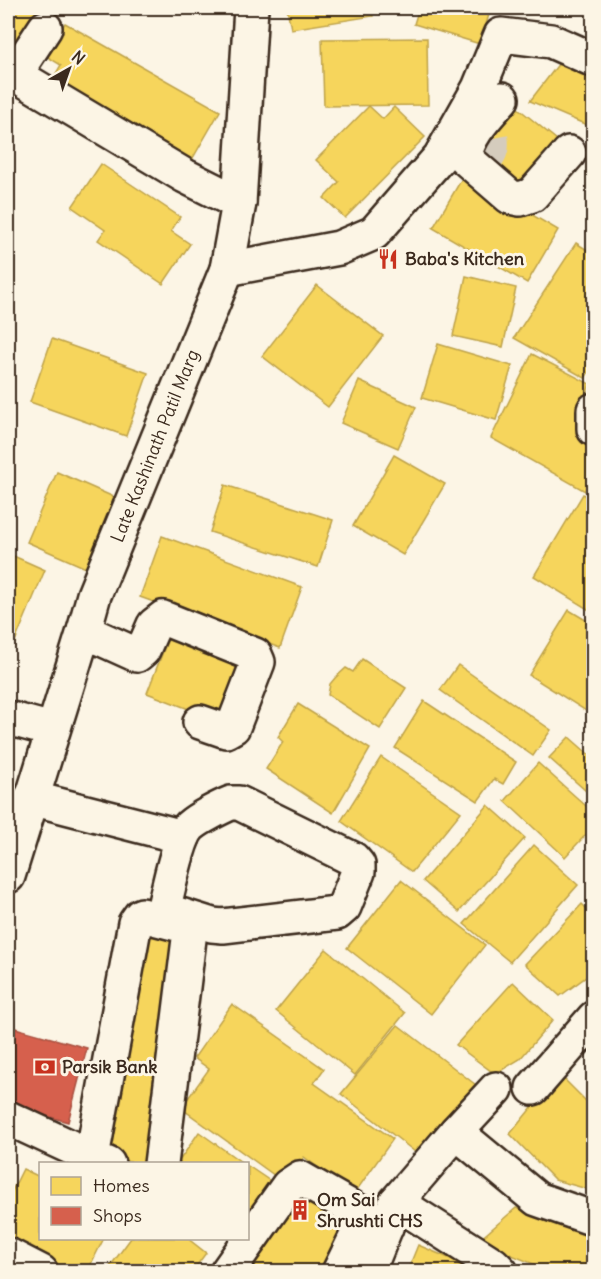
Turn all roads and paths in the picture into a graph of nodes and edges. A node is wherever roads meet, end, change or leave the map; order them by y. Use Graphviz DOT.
graph roads {
  1 [pos="251,8"];
  2 [pos="501,21"];
  3 [pos="45,28"];
  4 [pos="594,60"];
  5 [pos="486,112"];
  6 [pos="569,153"];
  7 [pos="239,203"];
  8 [pos="227,269"];
  9 [pos="594,410"];
  10 [pos="594,429"];
  11 [pos="84,631"];
  12 [pos="8,718"];
  13 [pos="200,722"];
  14 [pos="52,730"];
  15 [pos="31,798"];
  16 [pos="183,837"];
  17 [pos="8,876"];
  18 [pos="594,1018"];
  19 [pos="533,1088"];
  20 [pos="496,1089"];
  21 [pos="8,1118"];
  22 [pos="456,1132"];
  23 [pos="100,1160"];
  24 [pos="161,1162"];
  25 [pos="383,1215"];
  26 [pos="594,1219"];
  27 [pos="8,1255"];
  28 [pos="41,1272"];
  29 [pos="227,1272"];
  30 [pos="339,1272"];
  31 [pos="369,1272"];
  32 [pos="501,1272"];
  1 -- 7 [label="street, Late Kashinath Patil Marg"];
  2 -- 4 [label="street"];
  2 -- 5 [label="street"];
  3 -- 7 [label="street"];
  5 -- 6 [label="street"];
  5 -- 8 [label="street"];
  7 -- 8 [label="street, Late Kashinath Patil Marg"];
  8 -- 11 [label="street, Late Kashinath Patil Marg"];
  9 -- 10 [label="street"];
  11 -- 13 [label="street"];
  11 -- 14 [label="street, Late Kashinath Patil Marg"];
  12 -- 14 [label="street"];
  14 -- 15 [label="street, Late Kashinath Patil Marg"];
  15 -- 16 [label="street"];
  15 -- 17 [label="street, Late Kashinath Patil Marg"];
  16 -- 16 [label="street"];
  18 -- 19 [label="street"];
  20 -- 22 [label="street"];
  21 -- 23 [label="street"];
  22 -- 25 [label="street"];
  22 -- 26 [label="street"];
  23 -- 24 [label="street"];
  25 -- 29 [label="street"];
  25 -- 30 [label="street"];
  25 -- 31 [label="street"];
  25 -- 32 [label="street"];
  27 -- 28 [label="street"];
}
